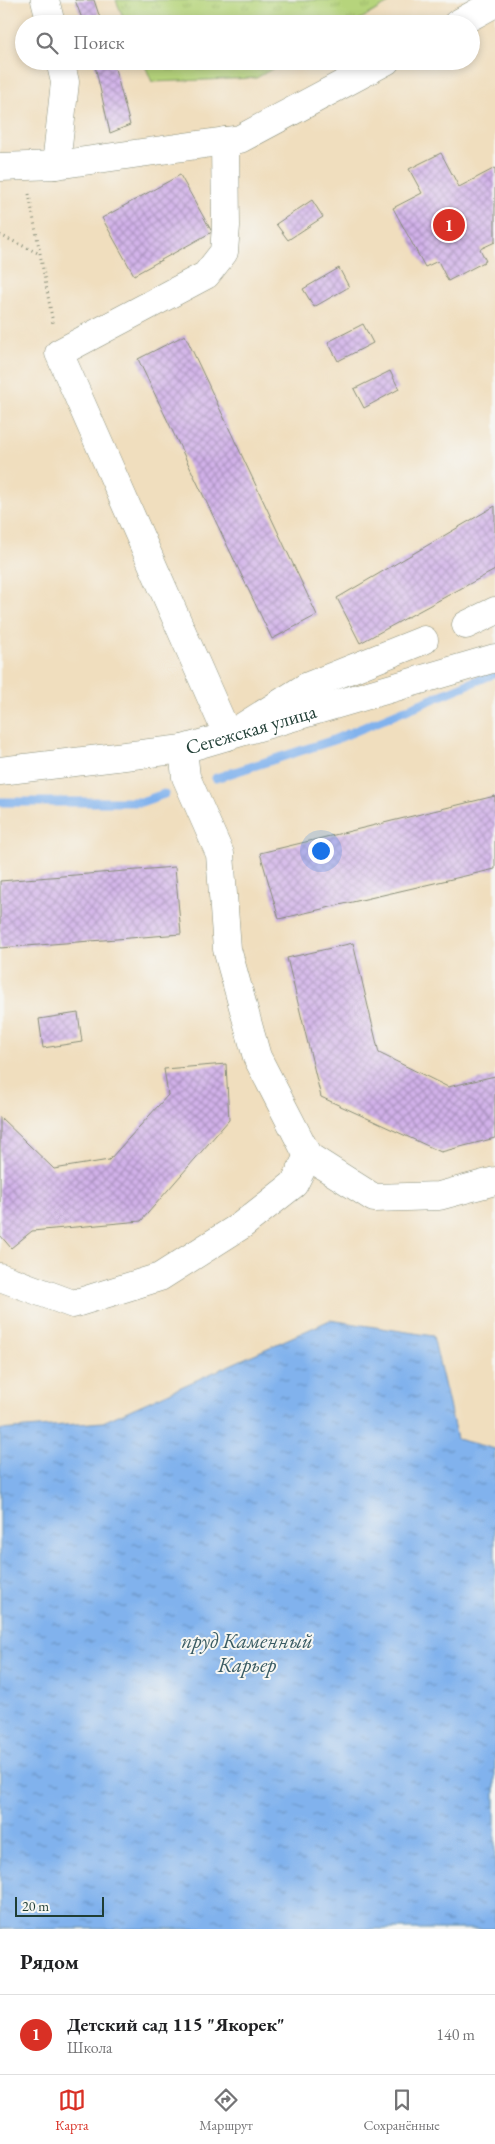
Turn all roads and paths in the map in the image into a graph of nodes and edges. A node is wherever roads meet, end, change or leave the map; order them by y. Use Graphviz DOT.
graph roads {
  1 [pos="45,0"];
  2 [pos="495,3"];
  3 [pos="49,15"];
  4 [pos="473,15"];
  5 [pos="62,70"];
  6 [pos="369,70"];
  7 [pos="225,141"];
  8 [pos="56,165"];
  9 [pos="12,167"];
  10 [pos="0,235"];
  11 [pos="40,255"];
  12 [pos="59,353"];
  13 [pos="495,611"];
  14 [pos="466,625"];
  15 [pos="424,640"];
  16 [pos="495,658"];
  17 [pos="228,736"];
  18 [pos="183,750"];
  19 [pos="0,771"];
  20 [pos="308,1156"];
  21 [pos="495,1181"];
  22 [pos="0,1277"];
  1 -- 3 [label="street"];
  2 -- 4 [label="street"];
  5 -- 8 [label="street"];
  6 -- 7 [label="street"];
  7 -- 8 [label="street"];
  7 -- 12 [label="street"];
  8 -- 9 [label="street"];
  9 -- 11 [label="path"];
  10 -- 11 [label="path"];
  11 -- 12 [label="path"];
  12 -- 17 [label="street"];
  13 -- 14 [label="street"];
  15 -- 17 [label="street"];
  16 -- 17 [label="street, Сегежская улица"];
  17 -- 18 [label="street, Сегежская улица"];
  18 -- 19 [label="street, Сегежская улица"];
  18 -- 20 [label="street"];
  20 -- 21 [label="street"];
  20 -- 22 [label="street"];
}
